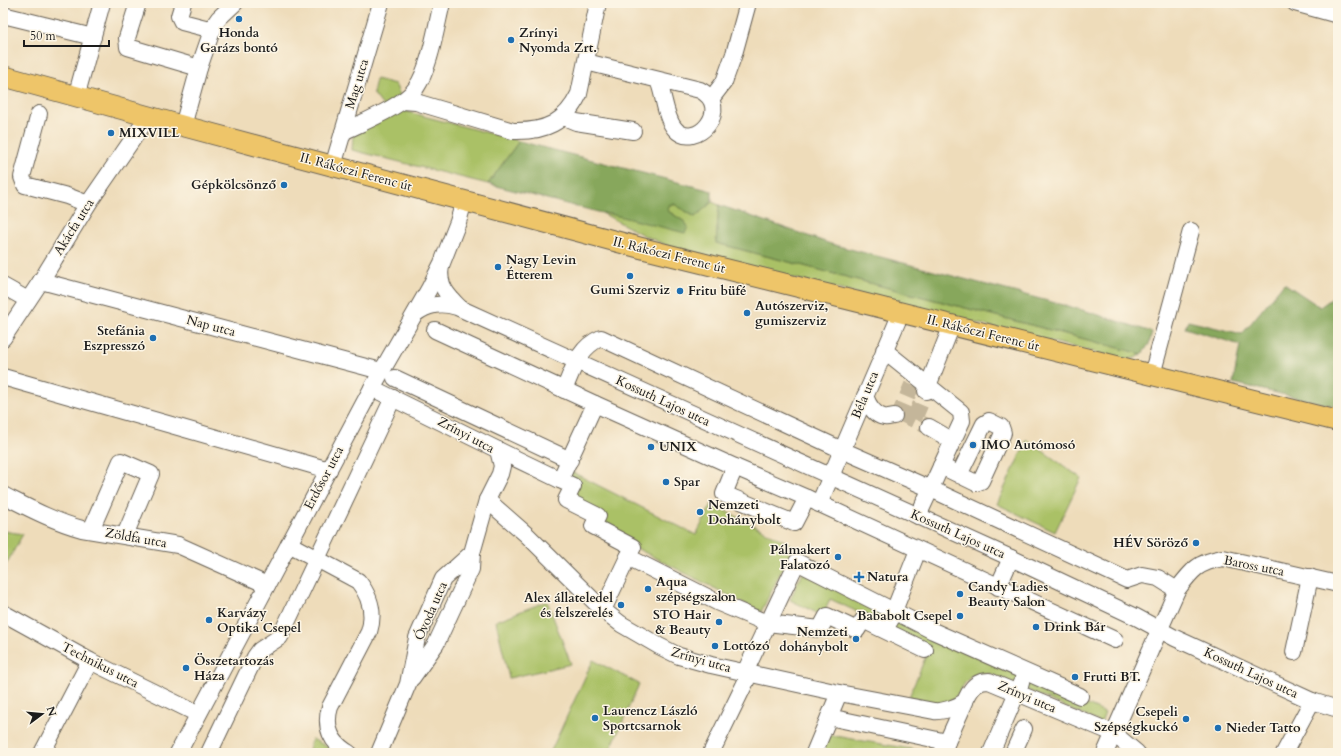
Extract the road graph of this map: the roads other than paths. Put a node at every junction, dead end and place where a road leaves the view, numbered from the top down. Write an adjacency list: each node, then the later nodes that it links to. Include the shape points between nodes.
1 (102, 3): 13 (street)
2 (138, 3): 15 (street, via 127,38 128,47)
3 (183, 3): 12 (street, via 179,16 182,22)
4 (235, 3): 12 (street, via 219,18)
5 (381, 3): 25 (street, Mag utca)
6 (442, 3): 20 (street, via 425,72 416,89)
7 (598, 3): 14 (street)
8 (748, 3): 19 (street, via 724,82)
9 (1295, 3): 11 (street)
10 (3, 15): 13 (street)
11 (1338, 15)
12 (213, 30): 15 (street)
13 (93, 37): 18 (street)
14 (586, 62): 17 (street); 23 (street, via 573,107)
15 (199, 68): 24 (street)
16 (3, 76): 18 (main road, II. Rákóczi Ferenc út)
17 (658, 80): 19 (street, via 700,90); 19 (street, via 671,123 675,130 684,135 702,132 709,125 713,115)
18 (76, 97): 22 (main road, II. Rákóczi Ferenc út)
19 (711, 99)
20 (403, 101): 23 (street, via 416,102 513,131 538,129); 25 (street)
21 (39, 114): 29 (street, via 22,177 25,185)
22 (148, 117): 24 (main road, II. Rákóczi Ferenc út); 29 (street, Akácfa utca)
23 (564, 117): 26 (street, via 576,122)
24 (183, 126): 27 (main road, II. Rákóczi Ferenc út)
25 (342, 132): 27 (street, Mag utca)
26 (634, 132)
27 (333, 166): 28 (main road, II. Rákóczi Ferenc út)
28 (464, 201): 31 (street, Erdősor utca); 36 (main road, II. Rákóczi Ferenc út)
29 (88, 204): 32 (street, Akácfa utca)
30 (1191, 231): 44 (street)
31 (442, 263): 35 (street, via 442,285 448,296); 37 (street, Erdősor utca)
32 (41, 281): 34 (street, Akácfa utca); 43 (street, Nap utca)
33 (3, 286): 34 (street)
34 (28, 300): 40 (street, Akácfa utca)
35 (463, 310): 37 (street, Kossuth Lajos utca, via 450,305 436,304); 42 (street, Kossuth Lajos utca)
36 (901, 313): 38 (main road, II. Rákóczi Ferenc út); 41 (street, Béla utca)
37 (415, 314): 43 (street, Erdősor utca)
38 (952, 325): 44 (main road, II. Rákóczi Ferenc út); 46 (street)
39 (435, 330): 48 (street)
40 (3, 338)
41 (884, 350): 46 (street); 49 (street, Béla utca)
42 (577, 361): 48 (street); 57 (street, via 586,347 601,338); 63 (street, Kossuth Lajos utca)
43 (388, 374): 47 (street, Erdősor utca); 58 (street, Nap utca)
44 (1152, 375): 53 (main road, II. Rákóczi Ferenc út)
45 (3, 377): 61 (street)
46 (921, 384): 55 (street, via 961,412 962,421)
47 (372, 388): 50 (street, Zrínyi utca); 61 (street, Erdősor utca)
48 (564, 390): 51 (street)
49 (865, 396): 52 (street, via 868,405 875,412 884,417); 57 (street, Béla utca)
50 (393, 398): 56 (street, Zrínyi utca); 76 (street)
51 (595, 404): 58 (street); 60 (street)
52 (894, 416)
53 (1338, 421)
54 (929, 427): 55 (street)
55 (953, 441): 59 (street)
56 (498, 450): 64 (street); 67 (street, Zrínyi utca, via 502,466)
57 (842, 450): 63 (street, Béla utca); 65 (street)
58 (570, 460): 64 (street)
59 (941, 466): 62 (street); 65 (street)
60 (735, 468): 68 (street); 68 (street, Béla utca, via 724,494 794,523)
61 (329, 470): 72 (street, Erdősor utca)
62 (959, 475): 62 (street, via 976,483 981,481 1003,433 1001,427 989,421 984,424)
63 (830, 477): 68 (street, Béla utca); 69 (street, Kossuth Lajos utca)
64 (560, 480): 74 (street, via 573,486 566,500 598,516 593,526 633,547)
65 (931, 489): 69 (street); 81 (street, via 1127,580 1142,575 1158,578)
66 (3, 495): 70 (street, Zöldfa utca, via 48,518)
67 (487, 500): 82 (street, Zrínyi utca, via 527,535); 109 (street, Óvoda utca, via 472,553 443,579 417,638 408,684)
68 (813, 501): 73 (street)
69 (918, 516): 75 (street, Kossuth Lajos utca)
70 (92, 530): 71 (street, Zöldfa utca); 71 (street, via 121,461 151,474)
71 (125, 536): 79 (street, Zöldfa utca, via 178,545)
72 (289, 544): 76 (street); 79 (street, Erdősor utca)
73 (918, 550): 80 (street); 83 (street)
74 (628, 557): 82 (street); 85 (street, via 719,603)
75 (1011, 558): 80 (street); 86 (street, Kossuth Lajos utca)
76 (318, 559): 107 (street, via 280,637 260,650 250,665); 108 (street, via 358,581 364,589 372,611 369,632 327,717 328,728 334,740 341,749)
77 (1310, 577): 78 (street, Baross utca); 81 (street, Baross utca, via 1237,565 1223,558 1201,564 1189,573); 90 (street)
78 (1338, 584)
79 (267, 585): 100 (street, Erdősor utca)
80 (998, 587): 88 (street)
81 (1177, 590): 86 (street, Baross utca)
82 (603, 610): 92 (street, Zrínyi utca, via 636,634 679,656)
83 (894, 612): 85 (street, via 797,562); 87 (street); 93 (street)
84 (3, 613): 91 (street, Technikus utca)
85 (767, 623): 87 (street, via 820,629 827,616 857,630 863,620); 92 (street)
86 (1160, 630): 97 (street, Kossuth Lajos utca); 103 (street, Baross utca)
87 (886, 631): 89 (street)
88 (1115, 640)
89 (925, 650)
90 (1294, 652)
91 (90, 661): 100 (street, Technikus utca); 105 (street)
92 (748, 673): 94 (street, Zrínyi utca); 110 (street)
93 (1026, 673): 95 (street); 96 (street)
94 (839, 693): 98 (street, Zrínyi utca, via 934,711 945,711); 101 (street)
95 (1017, 693): 98 (street, Zrínyi utca, via 984,681 972,687); 103 (street, Zrínyi utca); 112 (street)
96 (1080, 696)
97 (1312, 701): 99 (street, Kossuth Lajos utca); 116 (street)
98 (965, 702): 104 (street)
99 (1338, 709)
100 (198, 714): 106 (street, Erdősor utca)
101 (829, 717): 104 (street); 111 (street)
102 (1024, 729): 113 (street)
103 (1113, 733): 114 (street, Baross utca); 115 (street, Zrínyi utca)
104 (944, 748)
105 (42, 753)
106 (178, 753)
107 (209, 753)
108 (349, 753)
109 (379, 753)
110 (712, 753)
111 (814, 753)
112 (991, 753)
113 (1013, 753)
114 (1106, 753)
115 (1137, 753)
116 (1284, 753)

